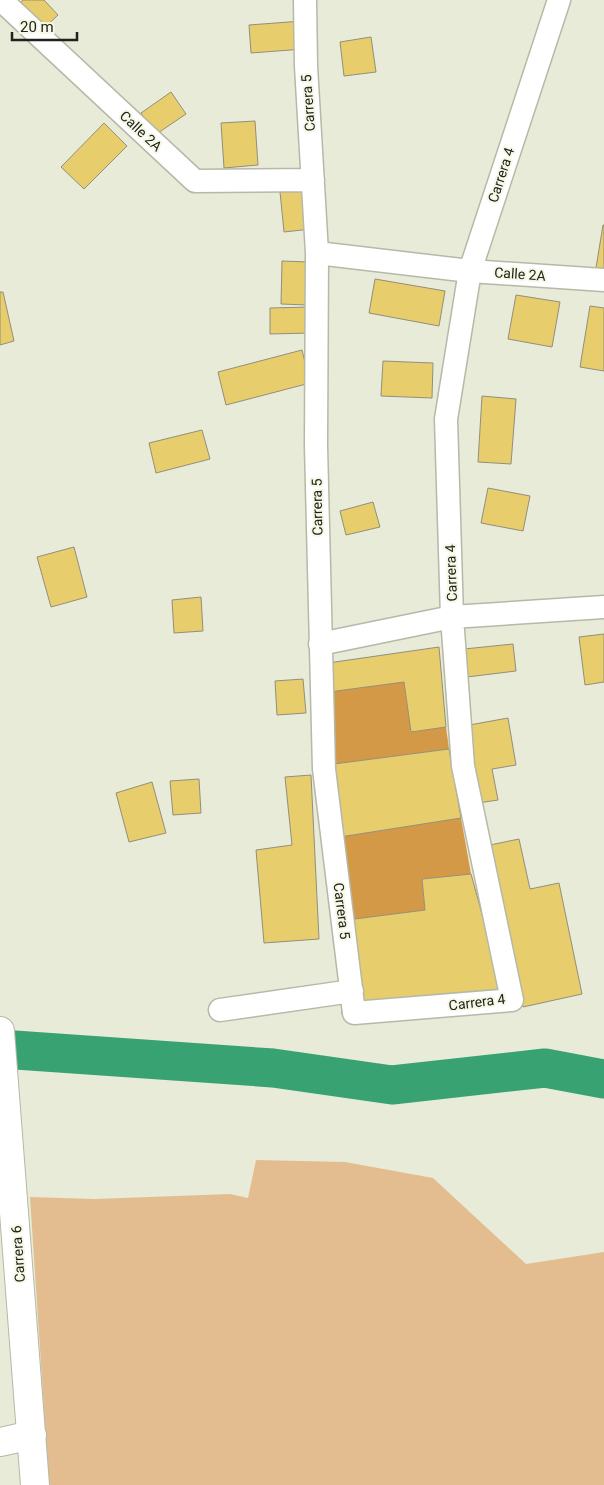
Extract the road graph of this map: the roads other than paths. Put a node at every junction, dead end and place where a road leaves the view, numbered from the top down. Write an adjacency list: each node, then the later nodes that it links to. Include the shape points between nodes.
1 (1, 0): 4 (street, Calle 2A, via 195,181)
2 (305, 0): 4 (street, Carrera 5)
3 (559, 0): 6 (street, Carrera 4)
4 (313, 180): 5 (street, Carrera 5)
5 (317, 253): 6 (street, Calle 2A); 10 (street, Carrera 5)
6 (470, 271): 7 (street, Calle 2A); 9 (street, Carrera 4, via 446,419)
7 (604, 280)
8 (604, 606): 9 (street)
9 (452, 617): 10 (street); 13 (street, Carrera 4, via 463,766 512,1000)
10 (320, 644): 11 (street, Carrera 5, via 324,769)
11 (352, 991): 12 (street); 13 (street, Carrera 5)
12 (220, 1010)
13 (354, 1013)
14 (0, 1031): 15 (main road, Carrera 6)
15 (32, 1436): 16 (main road); 17 (main road, Carrera 6)
16 (0, 1442)
17 (35, 1481)

